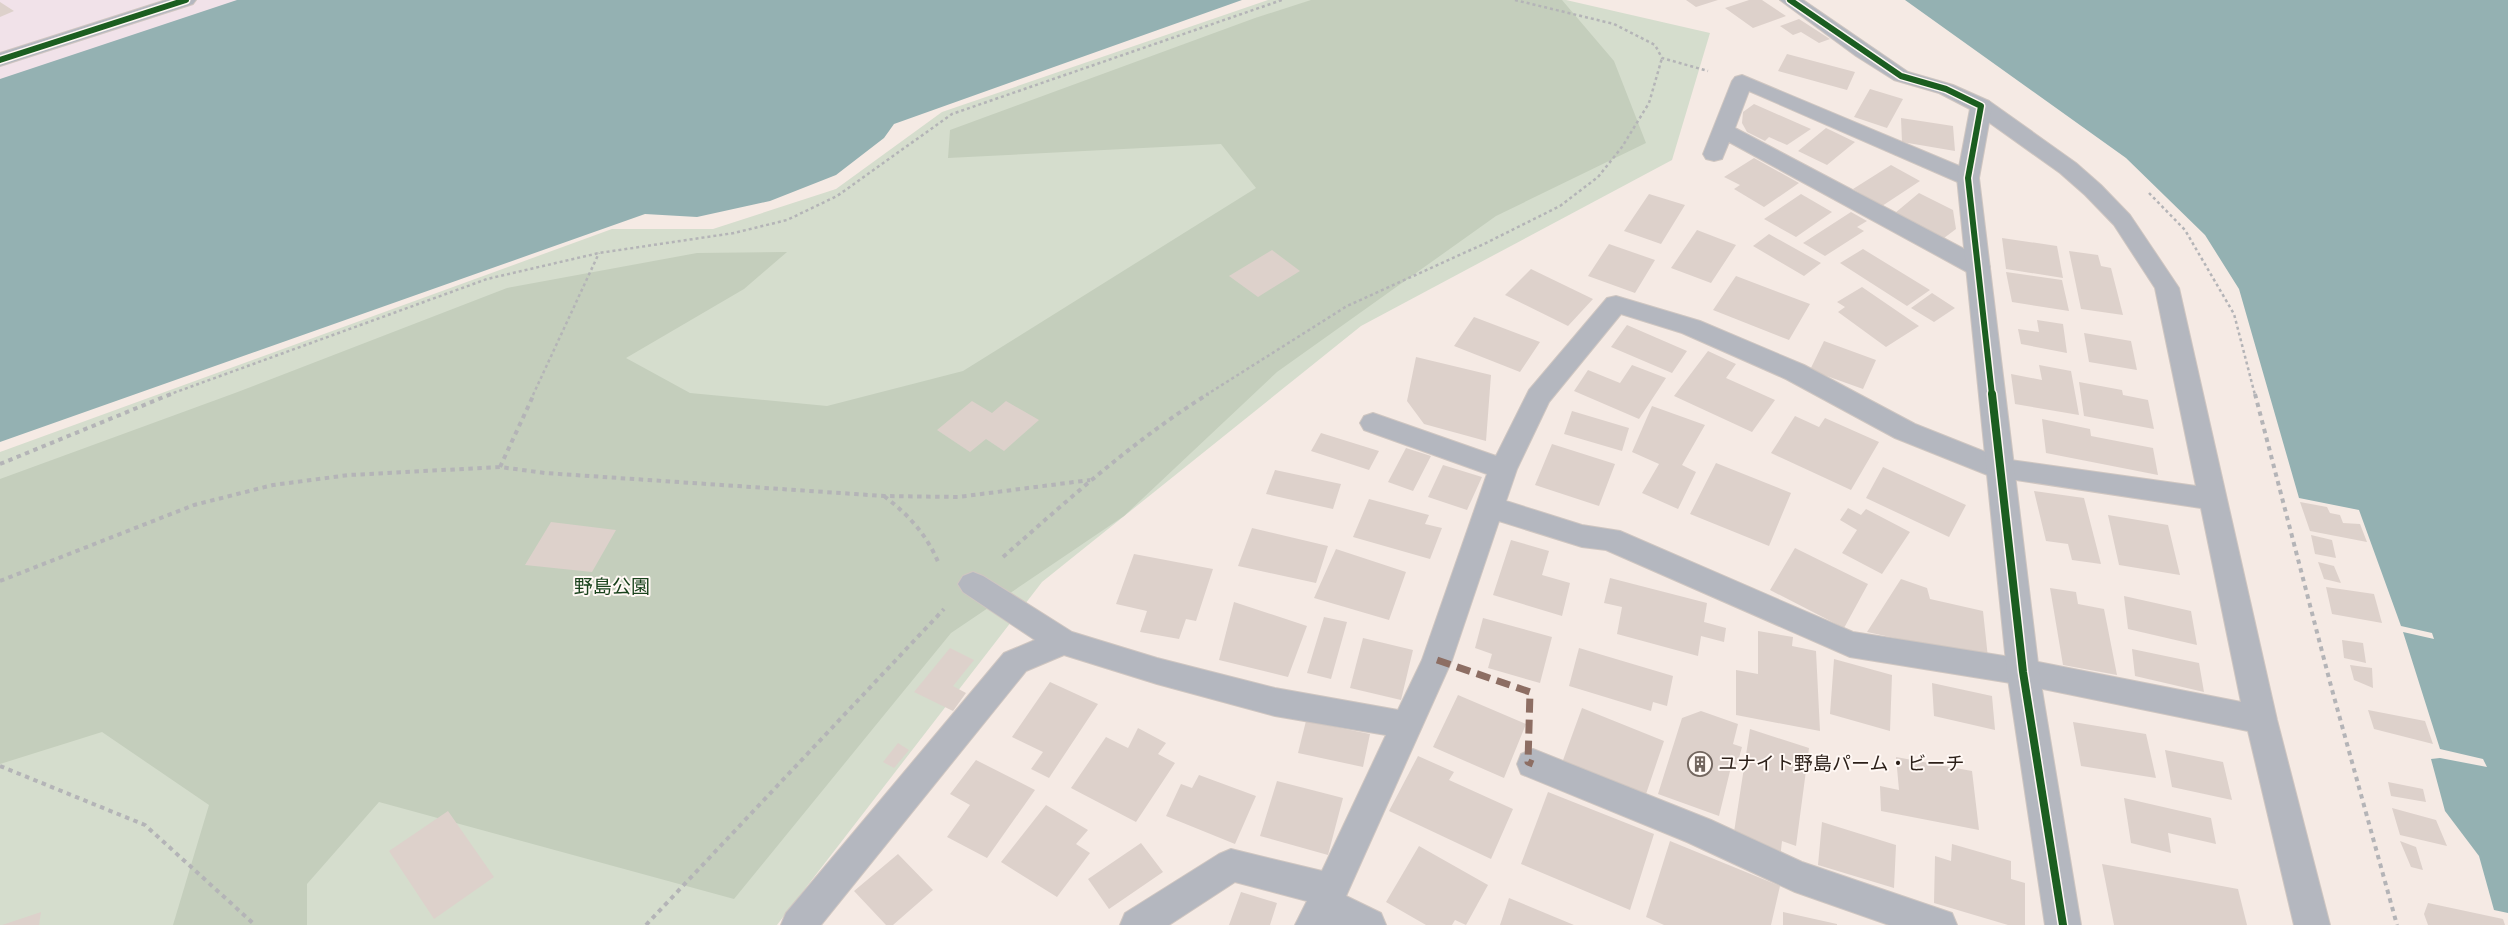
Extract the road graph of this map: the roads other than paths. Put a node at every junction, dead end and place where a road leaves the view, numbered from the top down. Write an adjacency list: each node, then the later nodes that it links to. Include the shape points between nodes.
1 (186, 0): 3 (street)
2 (1790, 0): 4 (street, via 1901,76 1946,88)
3 (0, 60)
4 (1981, 106): 7 (street); 12 (street, via 2060,162 2093,190 2122,220 2166,288)
5 (1723, 130): 6 (street); 7 (street, via 1742,81); 8 (street)
6 (1714, 154)
7 (1968, 178): 8 (street)
8 (1978, 267): 11 (street)
9 (1372, 423): 10 (street)
10 (1503, 469): 11 (street, via 1538,397 1616,304 1700,331 1795,372 1905,431); 13 (street)
11 (2000, 469): 12 (street); 16 (street)
12 (2214, 499): 17 (street)
13 (1490, 507): 16 (street, via 1582,536 1610,539 1850,644); 18 (street, via 1437,660)
14 (973, 584): 15 (street)
15 (1063, 642): 18 (street, via 1275,702); 21 (street, via 1015,662)
16 (2023, 672): 17 (street); 25 (street)
17 (2261, 720): 26 (street)
18 (1406, 726): 20 (street)
19 (1533, 764): 24 (street, via 1699,831 1795,876)
20 (1323, 906): 22 (street, via 1231,866); 23 (street)
21 (799, 925)
22 (1138, 925)
23 (1368, 925)
24 (1939, 925)
25 (2063, 925)
26 (2312, 925)

